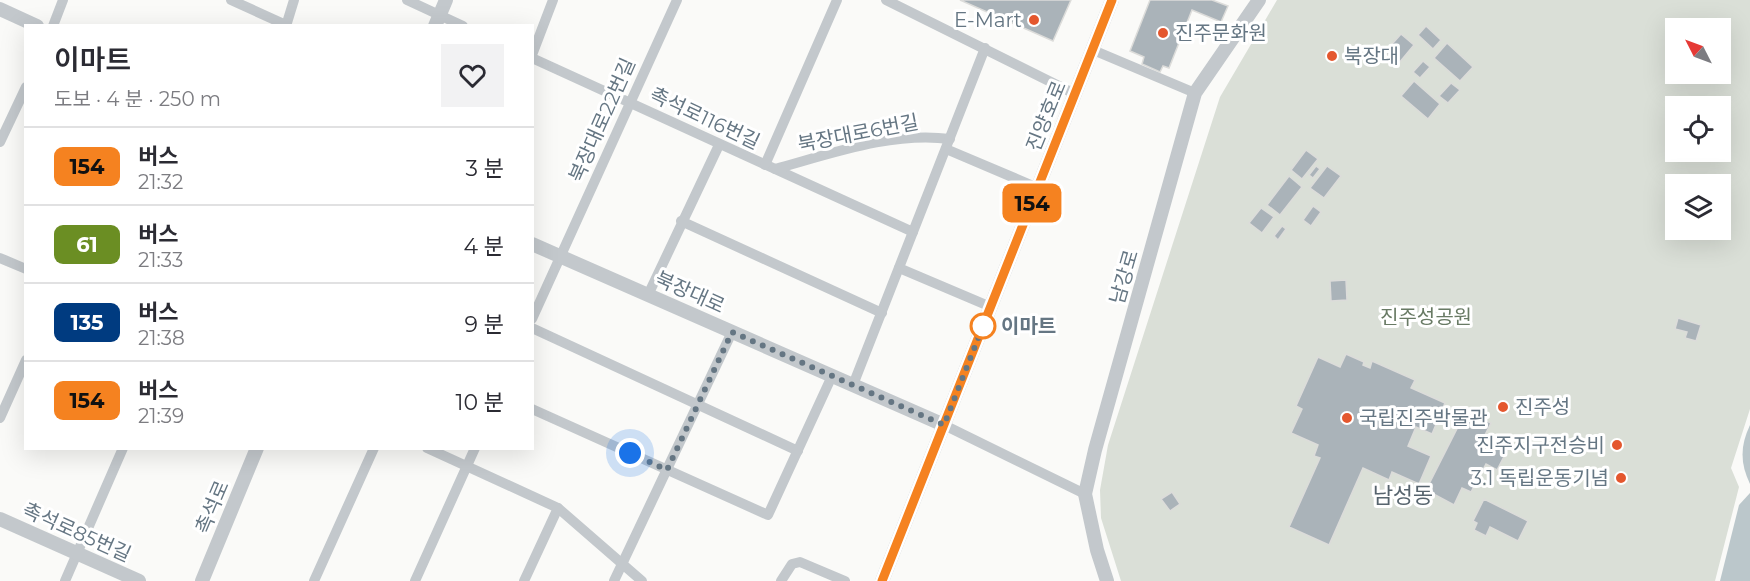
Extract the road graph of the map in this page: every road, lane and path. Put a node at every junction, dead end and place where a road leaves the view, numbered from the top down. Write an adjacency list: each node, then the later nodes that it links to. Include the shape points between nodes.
1 (63, 0): 15 (street)
2 (231, 0): 16 (street)
3 (408, 0): 13 (street)
4 (446, 0): 13 (street)
5 (553, 0): 21 (street)
6 (677, 0): 26 (street, 북장대로22번길)
7 (837, 0): 30 (street)
8 (886, 0): 19 (street)
9 (1112, 0): 20 (street, 진양호로)
10 (1259, 0): 24 (street, 남강로)
11 (293, 5): 17 (street)
12 (0, 9): 14 (street)
13 (437, 20): 18 (street)
14 (33, 24)
15 (54, 24)
16 (284, 24)
17 (286, 24)
18 (454, 24)
19 (985, 48): 25 (street); 28 (street)
20 (1093, 50): 24 (street); 25 (street, 진양호로)
21 (534, 51)
22 (534, 57): 26 (street, 촉석로116번길)
23 (24, 91): 27 (street)
24 (1195, 93): 60 (street, 남강로)
25 (1076, 94): 31 (street, 진양호로)
26 (629, 103): 29 (street, 촉석로116번길); 35 (street, 북장대로22번길)
27 (0, 142)
28 (948, 144): 30 (street, 북장대로6번길, via 927,136); 31 (street, 북장대로6번길); 33 (street)
29 (719, 145): 30 (street, 촉석로116번길); 32 (street)
30 (770, 167): 33 (street, 촉석로116번길)
31 (1038, 188): 40 (street, 진양호로)
32 (681, 221): 39 (street); 41 (street)
33 (913, 232): 38 (street)
34 (534, 245): 35 (street, 북장대로)
35 (561, 256): 39 (street, 북장대로); 42 (street, 북장대로22번길)
36 (0, 258): 37 (street)
37 (24, 268)
38 (899, 268): 40 (street); 41 (street)
39 (648, 295): 44 (street, 북장대로)
40 (991, 307): 51 (street, 진양호로)
41 (882, 313): 47 (street)
42 (534, 315)
43 (534, 329): 48 (street)
44 (732, 332): 46 (street, 북장대로); 48 (street)
45 (24, 364): 50 (street)
46 (832, 376): 47 (street, 북장대로); 57 (street)
47 (854, 385): 51 (street, 북장대로)
48 (698, 404): 57 (street); 59 (street)
49 (534, 410): 59 (street)
50 (0, 418)
51 (944, 425): 60 (street); 75 (street, 진양호로)
52 (122, 450): 63 (street)
53 (256, 450): 67 (street, 촉석로)
54 (373, 450): 68 (street)
55 (431, 450): 58 (street)
56 (474, 450): 58 (street)
57 (798, 451): 59 (street, via 768,515)
58 (466, 466): 61 (street); 69 (street)
59 (667, 470): 64 (street)
60 (1084, 494): 76 (street, 남강로)
61 (558, 508): 64 (street); 70 (street)
62 (0, 519): 63 (street, 촉석로85번길)
63 (77, 554): 65 (street); 66 (street, 촉석로85번길)
64 (623, 562): 71 (street); 72 (street)
65 (65, 581)
66 (139, 581)
67 (202, 581)
68 (314, 581)
69 (415, 581)
70 (524, 581)
71 (615, 581)
72 (642, 581)
73 (781, 581): 74 (street, via 792,564 800,562)
74 (845, 581)
75 (882, 581)
76 (1107, 581)

